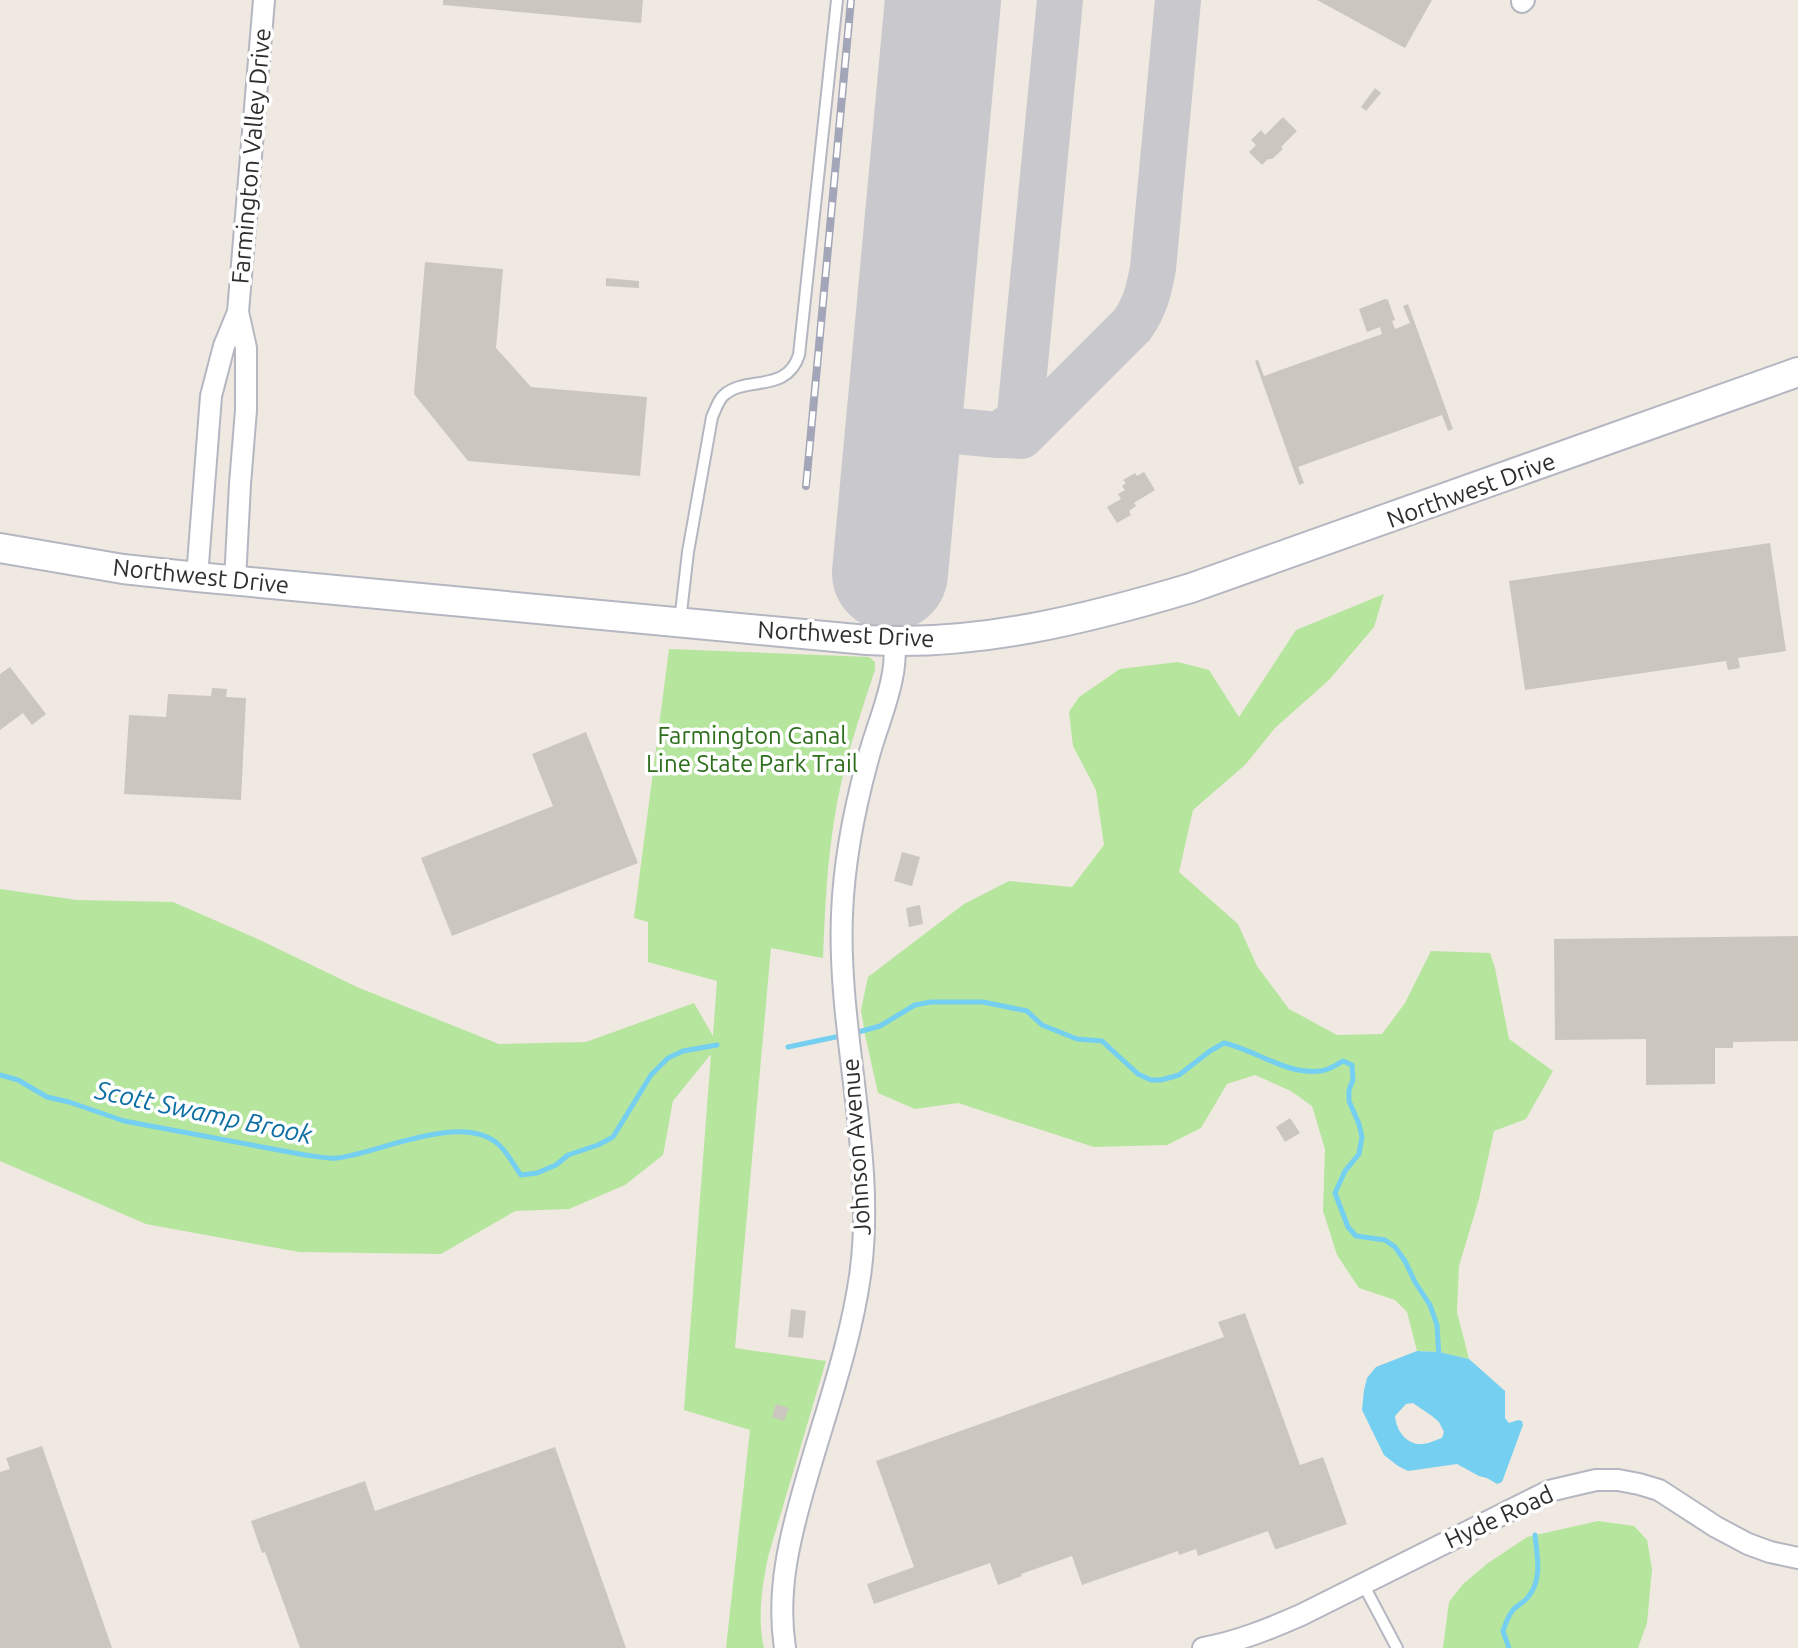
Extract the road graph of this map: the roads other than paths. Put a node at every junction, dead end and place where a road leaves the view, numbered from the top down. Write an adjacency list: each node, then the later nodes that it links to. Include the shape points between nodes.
1 (264, 0): 3 (street, Farmington Valley Drive)
2 (837, 0): 8 (lane, via 799,355 785,375 721,397 712,417)
3 (238, 312): 6 (street, Farmington Valley Drive, via 211,396); 7 (street, Farmington Valley Drive, via 246,348 246,410)
4 (1798, 372): 9 (main road, Northwest Drive, via 1191,588 1060,622)
5 (0, 548): 6 (main road, Northwest Drive)
6 (197, 577): 7 (main road, Northwest Drive)
7 (235, 581): 8 (main road, Northwest Drive)
8 (680, 623): 9 (main road, Northwest Drive)
9 (895, 642): 12 (street, Johnson Avenue, via 892,679 859,793 845,876 841,947 863,1199 860,1273 783,1577)
10 (1798, 1558): 11 (street, Hyde Road, via 1740,1540 1659,1490 1596,1480 1549,1491)
11 (1363, 1584): 13 (street, Hyde Road, via 1271,1628); 14 (lane)
12 (785, 1648)
13 (1203, 1648)
14 (1397, 1648)

